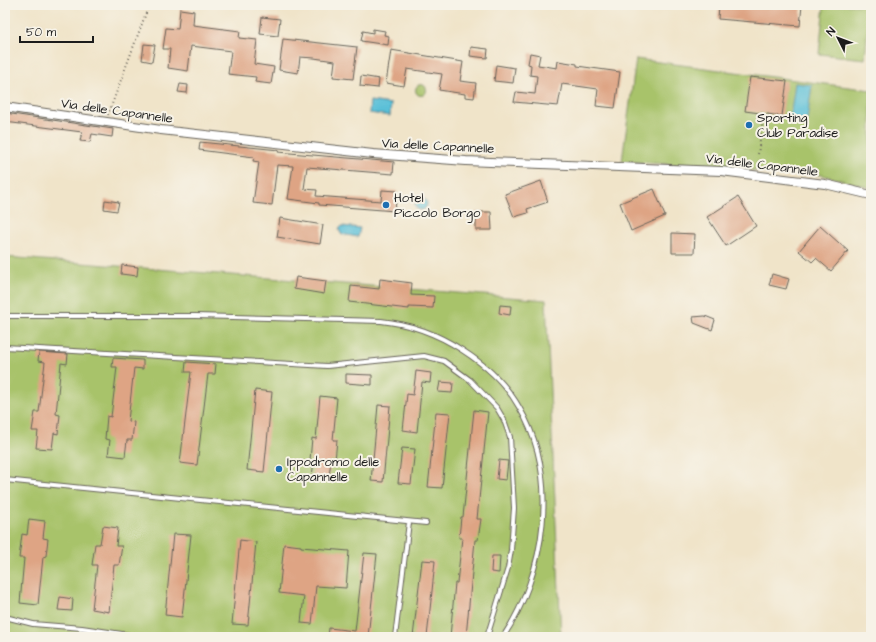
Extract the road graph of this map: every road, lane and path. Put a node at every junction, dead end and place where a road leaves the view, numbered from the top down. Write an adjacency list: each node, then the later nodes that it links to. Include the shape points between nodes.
1 (149, 5): 4 (path)
2 (5, 107): 4 (street, Via delle Capannelle)
3 (764, 114): 5 (path)
4 (105, 122): 6 (street, Via delle Capannelle, via 404,157 722,171 788,178)
5 (758, 154)
6 (871, 195)
7 (5, 316): 16 (lane, via 187,316 380,321 426,330 443,338 469,355 499,381 519,407 533,438 541,468 542,517 537,554 517,614)
8 (5, 347): 15 (lane, via 327,366 424,356 451,365 494,404 504,420 510,437 514,508 511,550)
9 (5, 480): 10 (lane)
10 (409, 522): 11 (lane); 14 (lane)
11 (426, 524)
12 (5, 617): 13 (lane, via 33,624)
13 (142, 637)
14 (395, 637)
15 (487, 637)
16 (503, 637)

